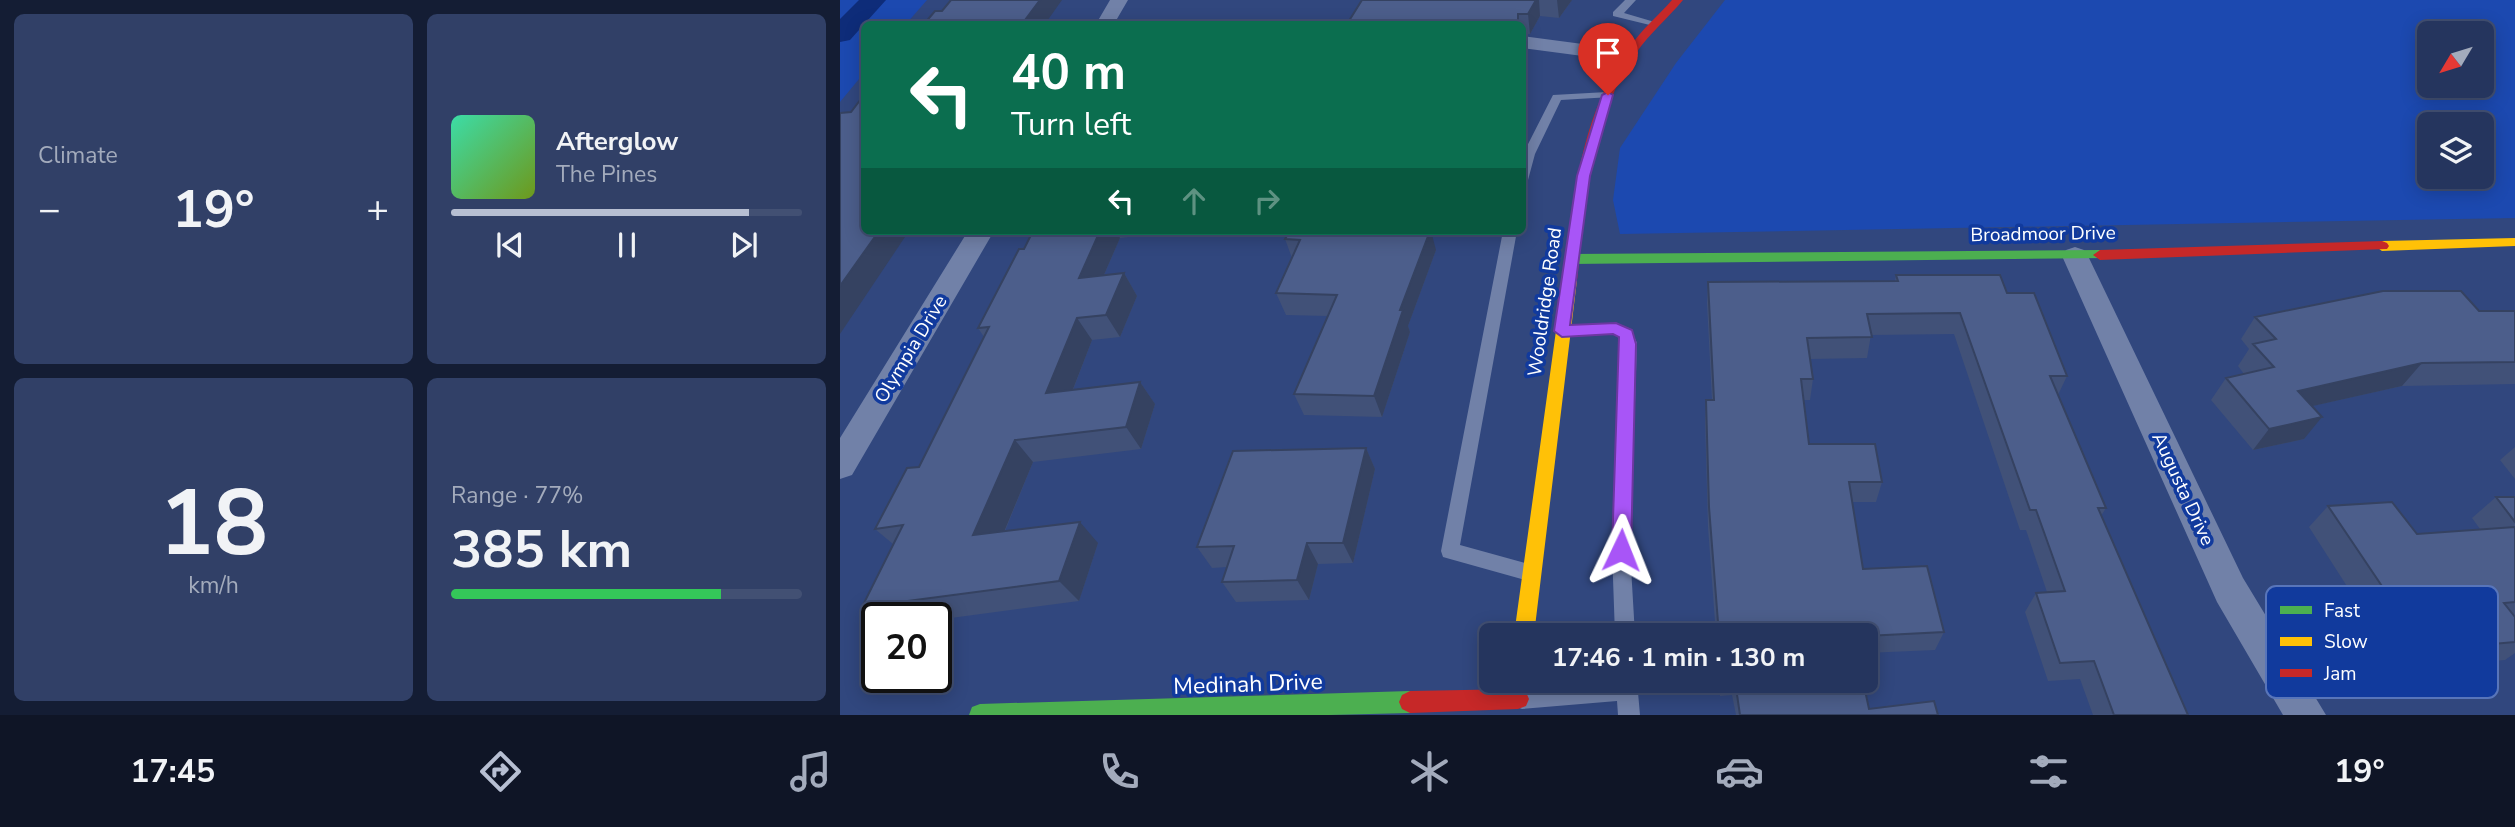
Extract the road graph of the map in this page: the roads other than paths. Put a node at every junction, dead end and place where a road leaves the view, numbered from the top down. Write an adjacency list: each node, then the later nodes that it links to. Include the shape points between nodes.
1 (1119, 0): 4 (street)
2 (1631, 0): 5 (lane, via 1617,14)
3 (1678, 0): 5 (street, Wooldridge Road)
4 (1107, 21)
5 (1654, 25): 7 (street, Wooldridge Road)
6 (1526, 43): 7 (street)
7 (1628, 56): 8 (street, Wooldridge Road)
8 (1608, 95): 9 (lane, via 1557,97); 14 (street, Wooldridge Road, via 1583,176)
9 (1526, 165)
10 (979, 235): 16 (street, Olympia Drive)
11 (1509, 235): 17 (lane, via 1450,551)
12 (2515, 242): 13 (street, Broadmoor Drive)
13 (2075, 256): 14 (street, Broadmoor Drive); 20 (street, Augusta Drive, via 2230,590)
14 (1571, 259): 15 (street, Wooldridge Road)
15 (1562, 331): 17 (street, Wooldridge Road); 19 (lane, via 1616,328 1626,334 1629,344 1621,550)
16 (840, 466)
17 (1530, 573): 18 (street, Wooldridge Road)
18 (1525, 623)
19 (1624, 623)
20 (2266, 649)
21 (1560, 693): 23 (lane)
22 (1628, 693): 26 (lane)
23 (1518, 698): 25 (street, Medinah Drive)
24 (2296, 698): 27 (street, Augusta Drive)
25 (980, 715)
26 (1629, 715)
27 (2306, 715)

